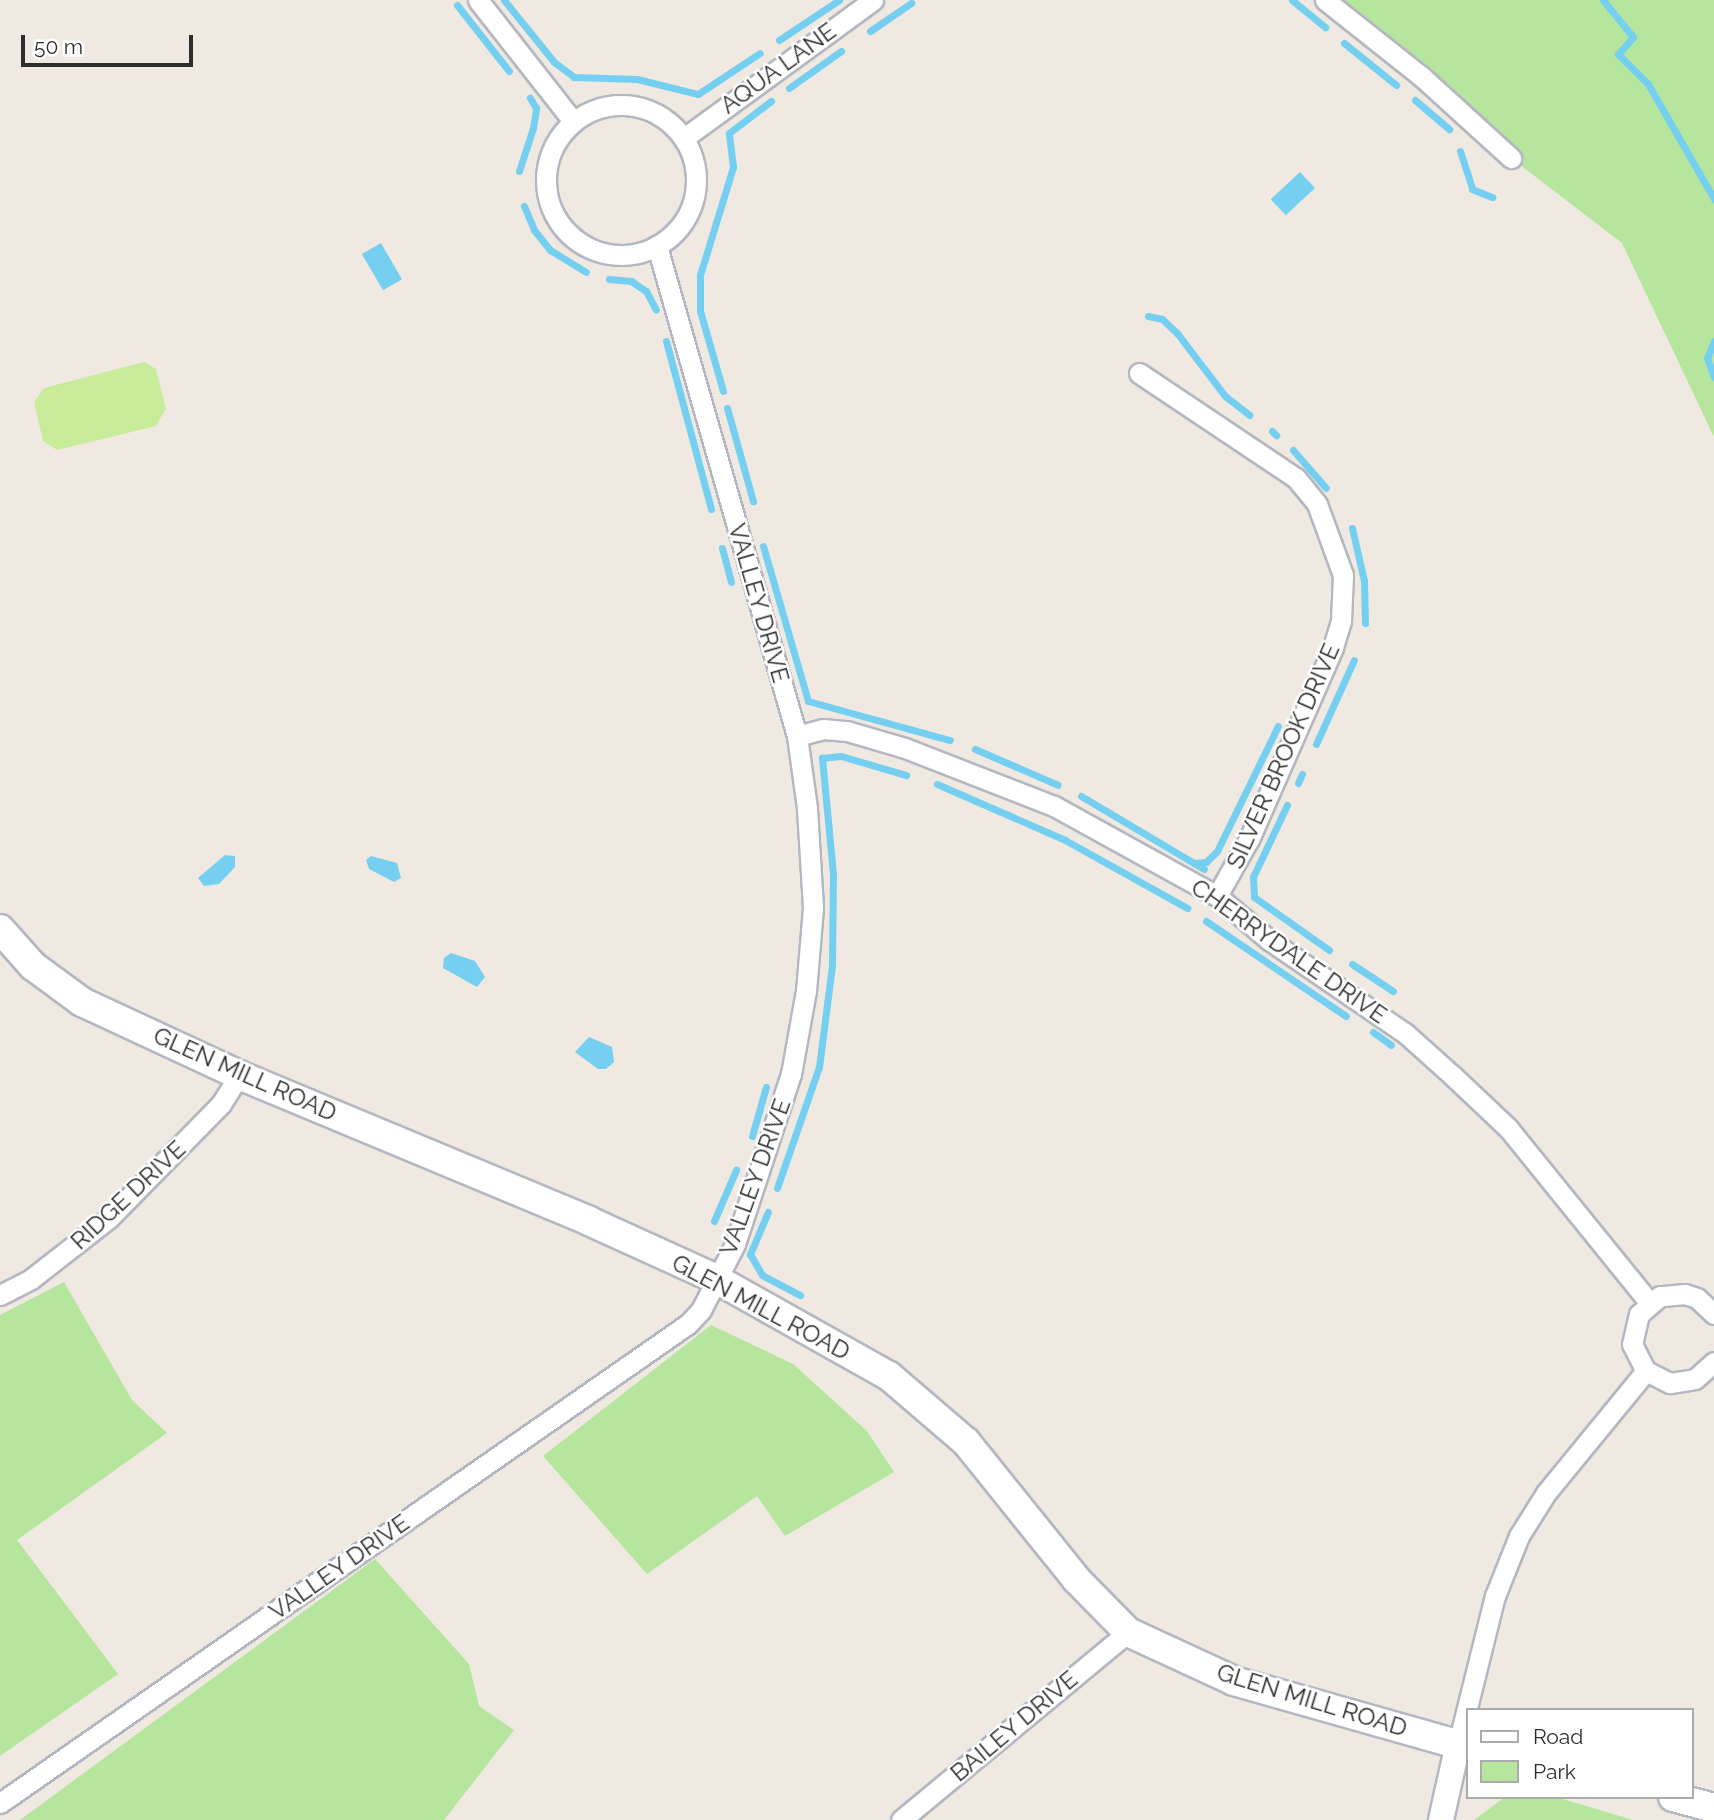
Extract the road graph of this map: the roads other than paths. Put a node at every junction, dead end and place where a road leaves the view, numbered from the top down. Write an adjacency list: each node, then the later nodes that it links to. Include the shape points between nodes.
1 (478, 0): 4 (street)
2 (873, 0): 5 (street, AQUA LANE)
3 (1325, 0): 6 (street, via 1430,84)
4 (573, 121): 5 (street, via 594,109 620,104 644,108 667,120); 7 (street, via 556,140 547,162 545,187 552,211 566,232 601,252 633,254)
5 (684, 138): 7 (street, via 694,161 696,186 690,210 676,231)
6 (1511, 158)
7 (657, 246): 9 (street, VALLEY DRIVE)
8 (1139, 373): 10 (street, SILVER BROOK DRIVE, via 1296,478 1317,504 1343,575 1341,621 1333,648 1249,839)
9 (797, 736): 10 (street, CHERRYDALE DRIVE, via 823,729 847,731 905,748 1054,806); 13 (street, VALLEY DRIVE, via 813,907 806,991 791,1074 765,1160 735,1244)
10 (1217, 896): 15 (street, CHERRYDALE DRIVE, via 1269,940 1405,1032 1453,1076 1508,1128)
11 (0, 929): 12 (main road, GLEN MILL ROAD, via 33,966 82,1002)
12 (239, 1075): 13 (main road, GLEN MILL ROAD); 14 (street, RIDGE DRIVE, via 221,1104 109,1218 31,1279)
13 (716, 1279): 19 (main road, GLEN MILL ROAD, via 889,1376 928,1407 966,1442 1076,1578); 24 (street, VALLEY DRIVE, via 701,1310 688,1324)
14 (0, 1295)
15 (1649, 1302): 16 (street, via 1685,1294); 18 (street, via 1633,1328 1632,1344)
16 (1712, 1305)
17 (1714, 1363): 18 (street, via 1695,1379 1683,1382 1670,1382)
18 (1646, 1371): 20 (street, via 1546,1493 1519,1536 1495,1596)
19 (1128, 1632): 22 (main road, GLEN MILL ROAD, via 1234,1681); 26 (street, BAILEY DRIVE)
20 (1470, 1708)
21 (1466, 1728): 22 (street)
22 (1462, 1746): 27 (street)
23 (1680, 1799): 25 (main road)
24 (0, 1803)
25 (1714, 1808)
26 (901, 1820)
27 (1441, 1820)

